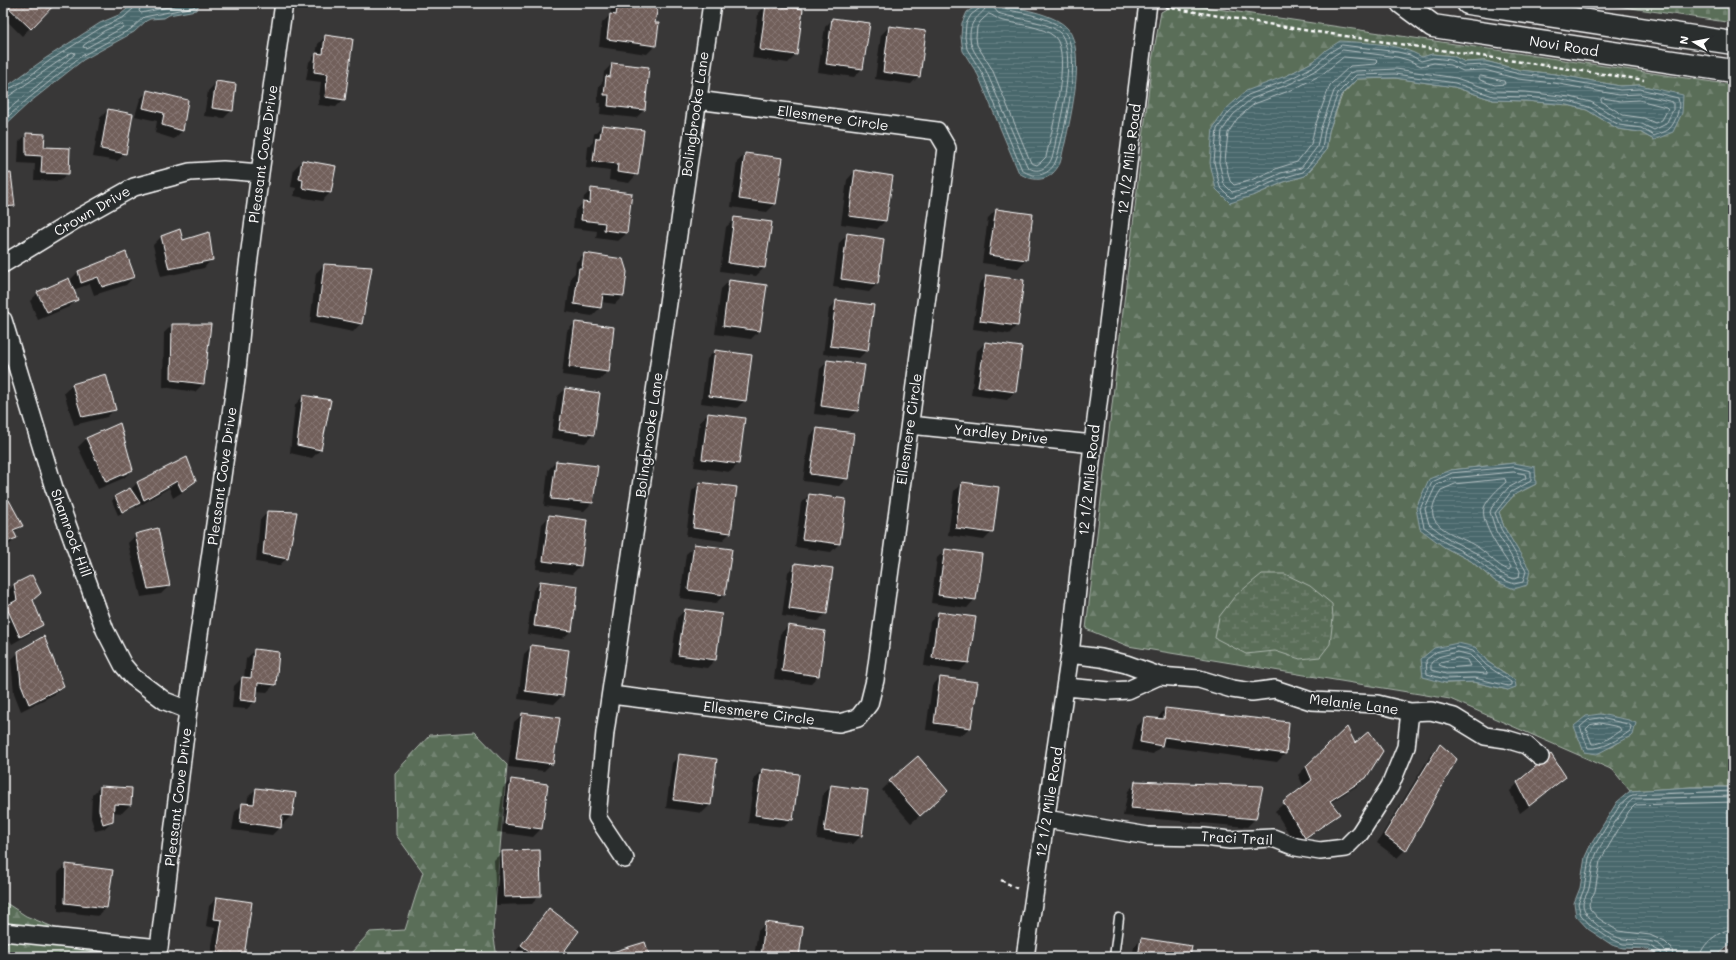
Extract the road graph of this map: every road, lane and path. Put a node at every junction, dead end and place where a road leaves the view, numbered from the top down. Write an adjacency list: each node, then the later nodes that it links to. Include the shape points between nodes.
1 (284, 3): 10 (street, Pleasant Cove Drive)
2 (712, 3): 9 (street, Bolingbrooke Lane)
3 (1148, 3): 8 (path, via 1304,30); 14 (street, 12 1/2 Mile Road)
4 (1402, 3): 7 (main road, Novi Road, via 1433,26)
5 (1468, 3): 6 (main road, Novi Road)
6 (1733, 43)
7 (1733, 72)
8 (1651, 81)
9 (697, 100): 13 (street, Ellesmere Circle, via 937,131 947,148); 18 (street, Bolingbrooke Lane)
10 (260, 173): 11 (street, Crown Drive, via 223,170 190,172 134,187); 19 (street, Pleasant Cove Drive, via 236,380)
11 (3, 264)
12 (3, 320): 19 (street, Shamrock Hill, via 54,488 105,630 123,665 133,677 165,701)
13 (910, 425): 14 (street, Yardley Drive); 18 (street, Ellesmere Circle, via 875,680 869,704 858,718 839,723)
14 (1093, 444): 15 (street, 12 1/2 Mile Road)
15 (1070, 654): 16 (street, Melanie Lane, via 1126,664); 17 (street, 12 1/2 Mile Road)
16 (1159, 676): 17 (street, Melanie Lane, via 1128,690); 20 (street, Melanie Lane, via 1199,679 1252,692 1275,689 1311,701 1377,704)
17 (1066, 687): 22 (street, 12 1/2 Mile Road)
18 (611, 695): 23 (street, Bolingbrooke Lane, via 597,817)
19 (188, 710): 25 (street, Pleasant Cove Drive, via 159,948)
20 (1410, 712): 21 (street, Melanie Lane, via 1431,711 1454,717 1485,736 1526,744); 22 (street, Traci Trail, via 1406,747 1390,786 1360,833 1345,848 1320,851 1296,847 1273,838 1230,840 1148,836)
21 (1540, 757)
22 (1046, 819): 26 (street, 12 1/2 Mile Road)
23 (625, 859)
24 (1119, 918): 27 (lane)
25 (3, 932)
26 (1025, 957)
27 (1114, 957)

